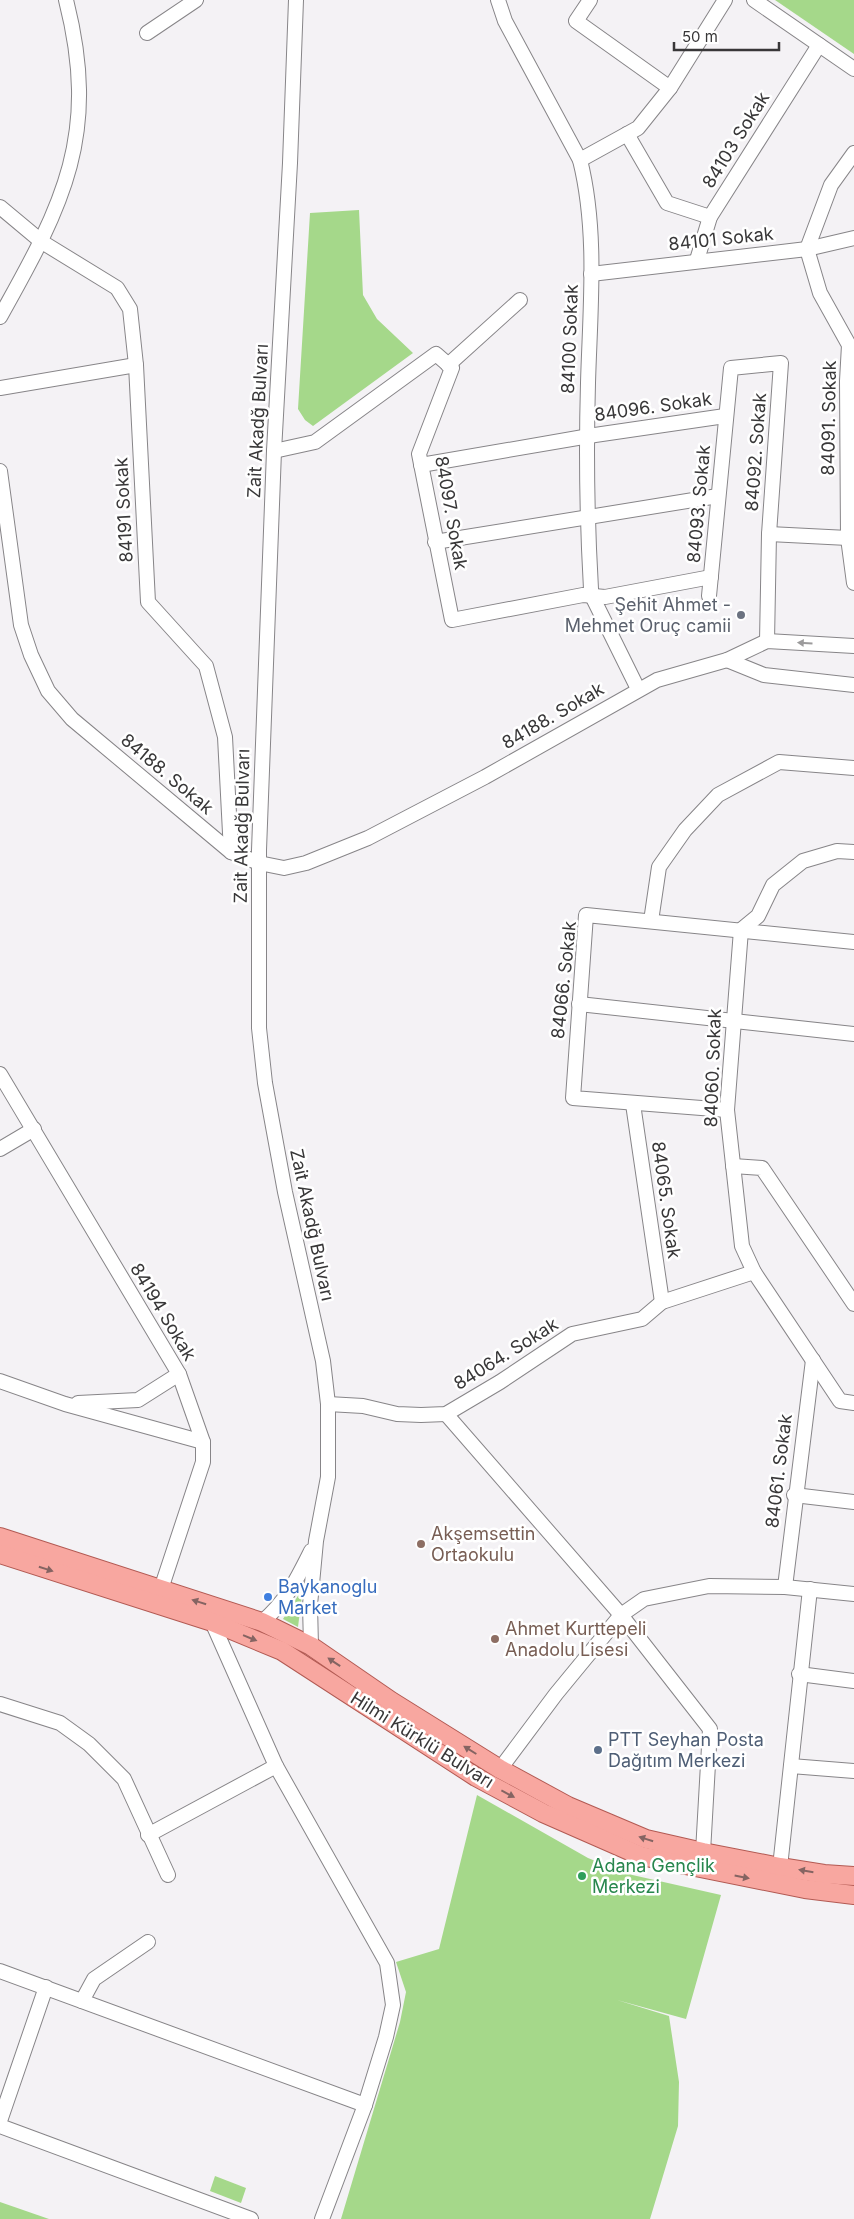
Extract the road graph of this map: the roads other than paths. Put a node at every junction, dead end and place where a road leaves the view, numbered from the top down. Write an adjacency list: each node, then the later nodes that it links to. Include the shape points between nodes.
1 (66, 0): 18 (street, via 74,30 79,72 79,120 73,157 60,200)
2 (196, 0): 8 (street)
3 (296, 0): 30 (street, Zait Akadğ Bulvarı)
4 (498, 0): 14 (street, 84100 Sokak, via 505,22)
5 (590, 0): 11 (street, via 576,20)
6 (725, 0): 11 (street)
7 (754, 0): 9 (street)
8 (147, 33)
9 (818, 45): 10 (street); 16 (street, 84103 Sokak)
10 (854, 69)
11 (670, 88): 12 (street, via 638,128)
12 (627, 134): 14 (street); 16 (street, via 667,203)
13 (854, 153): 19 (street, via 831,185)
14 (580, 160): 21 (street, 84100 Sokak, via 589,207)
15 (0, 207): 18 (street, 84191 Sokak)
16 (710, 217): 20 (street, 84103 Sokak)
17 (854, 238): 19 (street, 84101 Sokak)
18 (42, 242): 23 (street); 25 (street, 84191 Sokak, via 117,288 130,309)
19 (807, 249): 20 (street, 84101 Sokak); 26 (street, 84091. Sokak, via 820,293 849,345)
20 (697, 260): 21 (street, 84101 Sokak)
21 (591, 274): 29 (street, 84100 Sokak)
22 (520, 300): 24 (street)
23 (0, 316)
24 (448, 364): 30 (street, via 436,354 314,442); 31 (street, 84097. Sokak, via 452,368 419,454)
25 (136, 365): 27 (street); 50 (street, 84191 Sokak, via 148,602 206,666 225,737)
26 (850, 382): 32 (street, 84091. Sokak)
27 (0, 388)
28 (725, 416): 29 (street, 84096. Sokak); 34 (street, 84093. Sokak); 36 (street, 84092. Sokak, via 731,368 781,363)
29 (586, 436): 31 (street, 84096. Sokak); 35 (street, 84100 Sokak)
30 (274, 451): 52 (street, Zait Akadğ Bulvarı)
31 (421, 465): 38 (street, 84097. Sokak)
32 (851, 467): 37 (street, 84091. Sokak)
33 (0, 471): 50 (street, 84188. Sokak, via 21,625 30,655 48,691 72,720)
34 (718, 496): 35 (street); 40 (street, 84093. Sokak)
35 (587, 516): 38 (street); 42 (street, 84100 Sokak)
36 (769, 534): 37 (street); 44 (street, 84092. Sokak)
37 (848, 538): 39 (street, 84091. Sokak)
38 (435, 542): 42 (street, 84097. Sokak, via 452,620 582,595)
39 (852, 555): 41 (street, 84091. Sokak)
40 (711, 577): 42 (street, via 605,597); 43 (street, 84093. Sokak)
41 (854, 583)
42 (592, 596): 48 (street, 84100 Sokak)
43 (709, 596)
44 (766, 641): 45 (street, one-way to 44); 46 (street, 84188. Sokak)
45 (854, 646)
46 (727, 660): 47 (street, via 764,675); 48 (street, 84188. Sokak, via 698,666)
47 (854, 685)
48 (638, 689): 52 (street, 84188. Sokak, via 486,777 368,838 306,863 284,868)
49 (854, 768): 53 (street, via 779,762 718,795 685,830 658,867)
50 (231, 852): 52 (street, 84188. Sokak)
51 (854, 852): 54 (street, via 837,851 803,860 772,885 758,916)
52 (259, 863): 73 (street, Zait Akadğ Bulvarı, via 260,1028 265,1083 285,1192 323,1361)
53 (651, 921): 54 (street, 84066. Sokak); 56 (street, 84066. Sokak, via 586,915)
54 (742, 930): 55 (street, 84066. Sokak); 57 (street, 84060. Sokak)
55 (854, 942)
56 (579, 1004): 57 (street); 60 (street, 84066. Sokak, via 573,1098)
57 (733, 1022): 58 (street); 61 (street, 84060. Sokak)
58 (854, 1034)
59 (0, 1074): 62 (street, 84194 Sokak)
60 (634, 1104): 61 (street, 84066. Sokak); 66 (street, 84065. Sokak)
61 (727, 1110): 64 (street, 84060. Sokak)
62 (34, 1129): 63 (street); 69 (street, 84194 Sokak)
63 (0, 1149)
64 (733, 1166): 65 (street, 84060. Sokak, via 742,1246); 67 (street, via 762,1168)
65 (754, 1272): 66 (street, 84064. Sokak); 68 (street, 84060. Sokak)
66 (662, 1302): 74 (street, 84064. Sokak, via 642,1319 572,1334)
67 (854, 1304)
68 (812, 1360): 71 (street, 84060. Sokak, via 840,1401); 76 (street, 84061. Sokak)
69 (179, 1374): 72 (street, via 138,1400); 75 (street, 84194 Sokak)
70 (0, 1381): 72 (street)
71 (854, 1403)
72 (65, 1404): 75 (street)
73 (328, 1404): 74 (street, 84064. Sokak, via 363,1406 397,1414); 79 (street, Zait Akadğ Bulvarı, via 328,1477)
74 (446, 1414): 85 (street)
75 (203, 1442): 82 (street, 84194 Sokak, via 203,1462)
76 (794, 1495): 77 (street); 81 (street, 84061. Sokak)
77 (854, 1502)
78 (0, 1537): 82 (main road)
79 (316, 1541): 87 (street, via 296,1582 278,1609); 88 (street, Zait Akadğ Bulvarı)
80 (0, 1554): 86 (main road, Hilmi Kürklü Bulvarı, one-way to 86)
81 (785, 1587): 83 (street); 85 (street, via 709,1586 644,1599)
82 (160, 1589): 87 (main road, one-way to 82)
83 (810, 1589): 84 (street); 89 (street)
84 (854, 1594)
85 (621, 1616): 94 (street, via 556,1694); 97 (street, via 710,1729)
86 (212, 1622): 92 (street); 101 (main road, Hilmi Kürklü Bulvarı, one-way to 101, via 282,1651 476,1777 543,1813 642,1856 805,1889)
87 (262, 1622): 88 (main road)
88 (310, 1646): 94 (main road, one-way to 88)
89 (800, 1674): 90 (street); 93 (street)
90 (854, 1682)
91 (0, 1704): 96 (street, via 60,1723 89,1744 124,1779)
92 (276, 1766): 96 (street); 106 (street, via 388,1963 393,2005)
93 (791, 1766): 95 (street); 98 (street)
94 (500, 1769): 97 (main road, one-way to 94, via 646,1839 568,1806)
95 (854, 1771)
96 (148, 1835): 99 (street)
97 (703, 1852): 98 (main road)
98 (780, 1866): 100 (main road, one-way to 98)
99 (168, 1875)
100 (854, 1876)
101 (854, 1895)
102 (148, 1942): 105 (street, via 94,1979)
103 (0, 1971): 104 (street)
104 (46, 1987): 105 (street); 107 (street)
105 (82, 2001): 106 (street)
106 (365, 2105): 110 (street)
107 (0, 2121)
108 (0, 2126): 109 (street)
109 (251, 2219)
110 (322, 2219)

